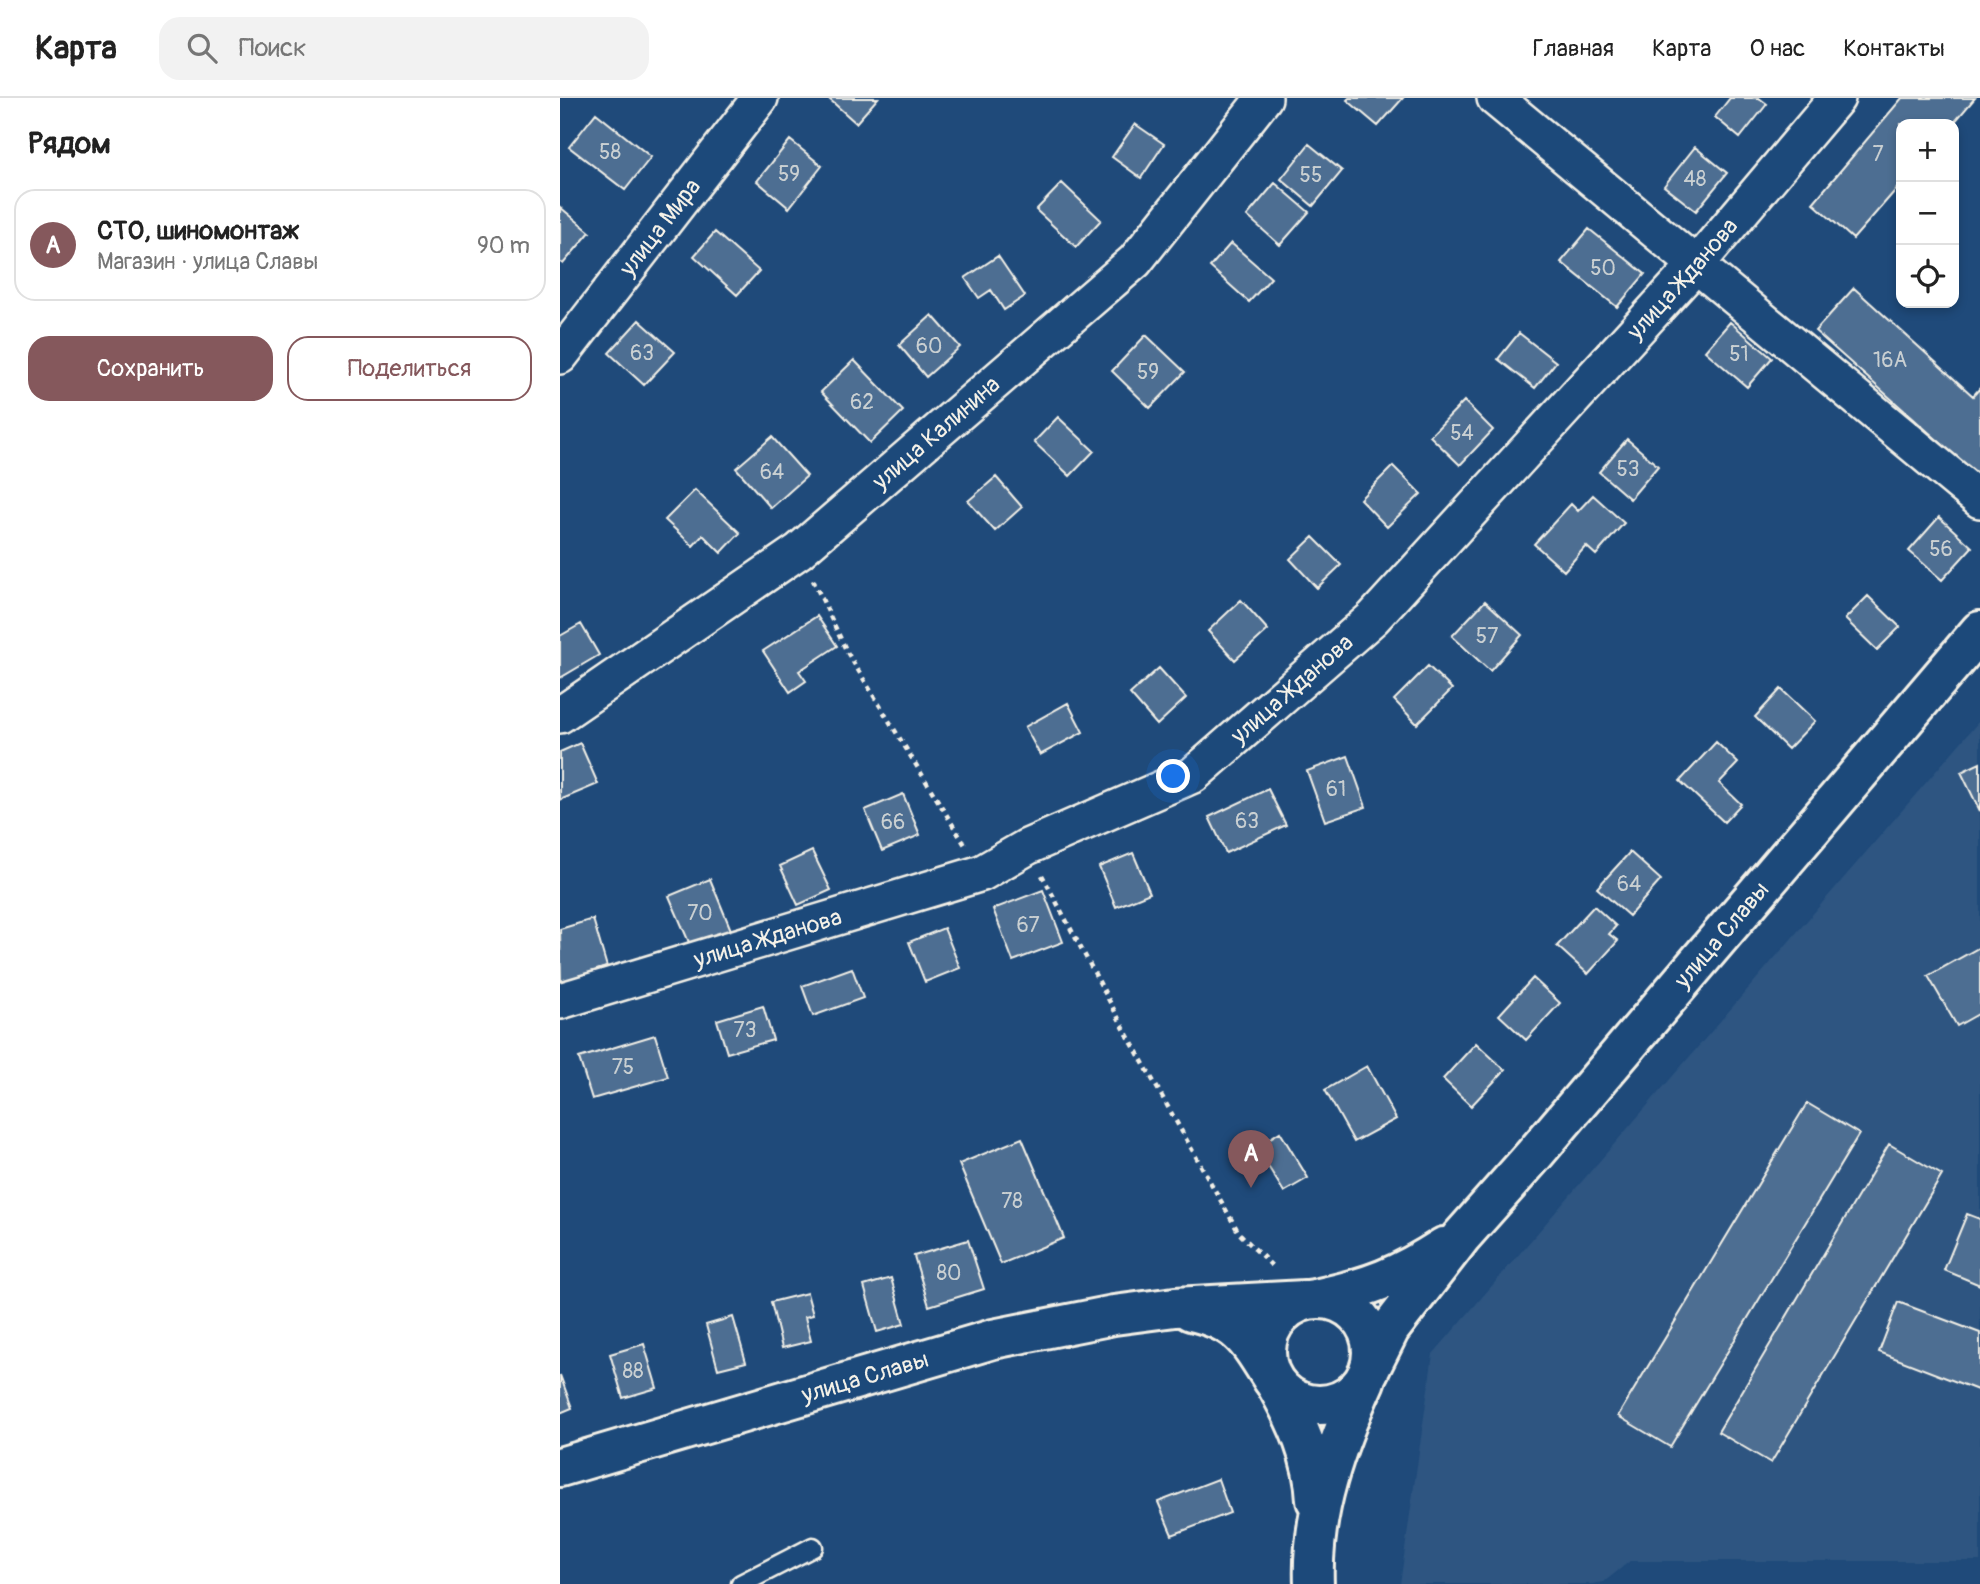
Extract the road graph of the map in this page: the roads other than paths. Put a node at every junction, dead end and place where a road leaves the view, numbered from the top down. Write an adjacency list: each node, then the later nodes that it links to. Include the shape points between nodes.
1 (760, 98): 6 (street, улица Мира)
2 (1264, 98): 9 (street, улица Калинина, via 1135,261 799,551)
3 (1495, 98): 5 (street)
4 (1837, 98): 5 (street, улица Жданова)
5 (1696, 265): 7 (street); 10 (street, улица Жданова, via 1373,618 1193,775 1027,847 982,873)
6 (560, 356)
7 (1980, 500)
8 (1980, 631): 11 (main road, улица Славы)
9 (560, 715)
10 (560, 1001)
11 (1461, 1237): 12 (main road, via 1404,1272 1363,1289); 14 (main road, via 1390,1329)
12 (1312, 1299): 13 (main road, улица Славы); 14 (main road, via 1336,1301 1363,1321 1373,1352); 15 (main road, via 1290,1306 1269,1332 1265,1348)
13 (1175, 1307): 15 (main road, via 1233,1326 1248,1340); 16 (main road, улица Славы, via 993,1339)
14 (1368, 1374): 15 (main road, via 1351,1395 1332,1404 1301,1402); 17 (main road, via 1343,1429)
15 (1275, 1382): 17 (main road, via 1309,1454)
16 (560, 1467)
17 (1317, 1527): 20 (main road)
18 (813, 1547): 19 (lane)
19 (741, 1584)
20 (1314, 1584)

